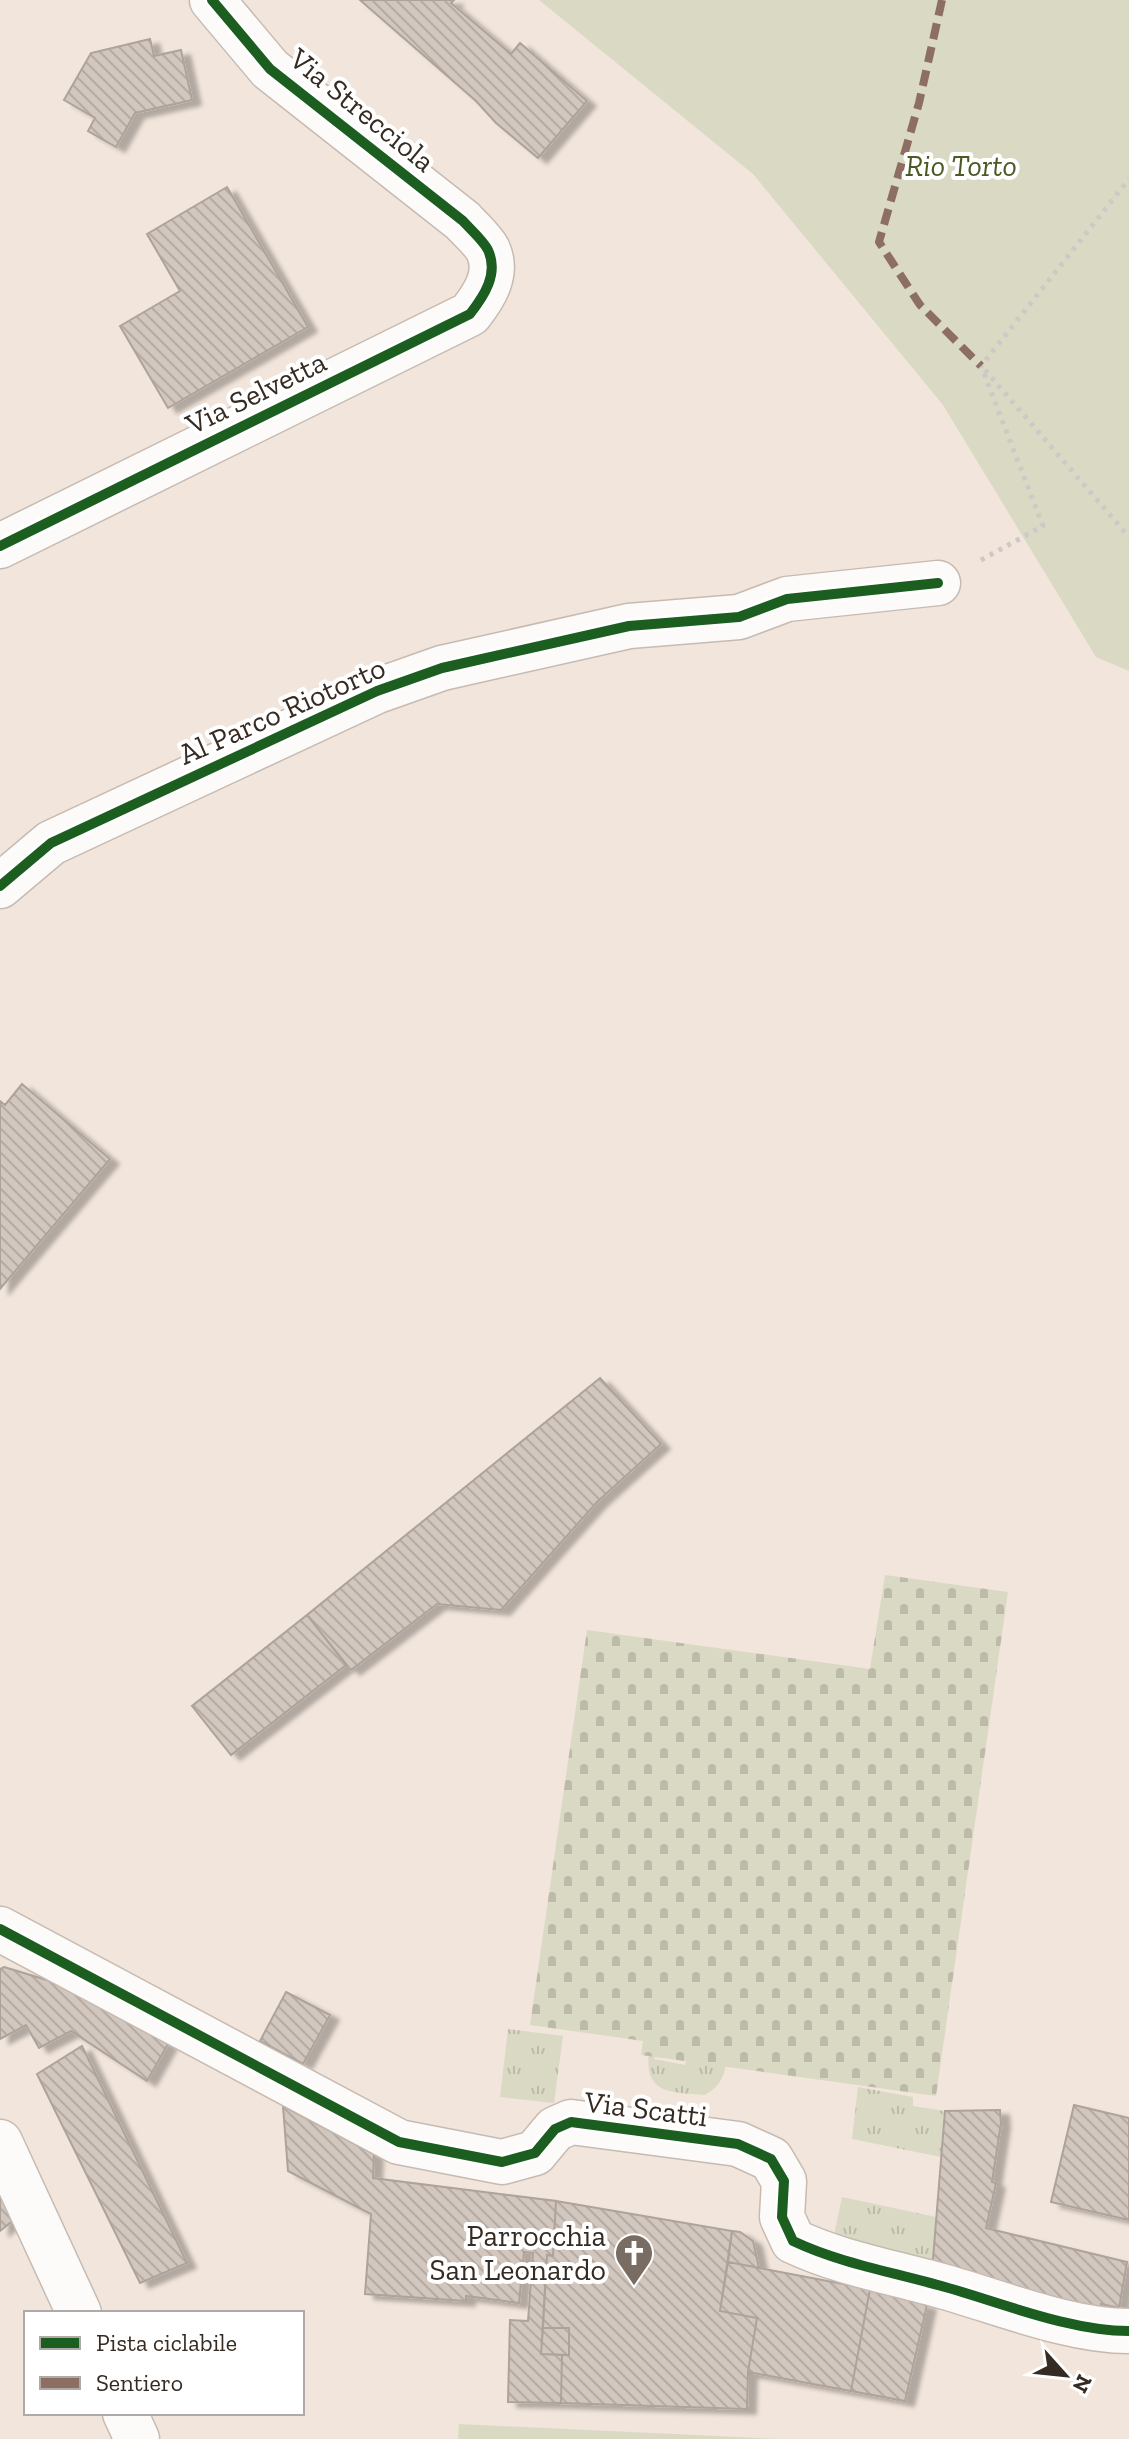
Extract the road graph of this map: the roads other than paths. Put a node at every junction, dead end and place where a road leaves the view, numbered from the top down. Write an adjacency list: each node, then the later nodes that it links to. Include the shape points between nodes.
1 (212, 0): 2 (street, Via Strecciola, via 270,69 463,221)
2 (488, 250): 3 (street, Via Selvetta, via 492,274 470,314)
3 (0, 546)
4 (938, 583): 5 (street, Al Parco Riotorto, via 787,599 739,617 629,626 442,668 377,691 51,843)
5 (0, 886)
6 (0, 1929): 9 (street, Via Scatti, via 399,2142 502,2162 535,2153 555,2129 571,2122 738,2144 771,2159 784,2181 782,2217 793,2241 852,2264 1082,2327)
7 (0, 2142): 8 (street)
8 (78, 2311)
9 (1129, 2331)
10 (126, 2415): 11 (street)
11 (137, 2439)

